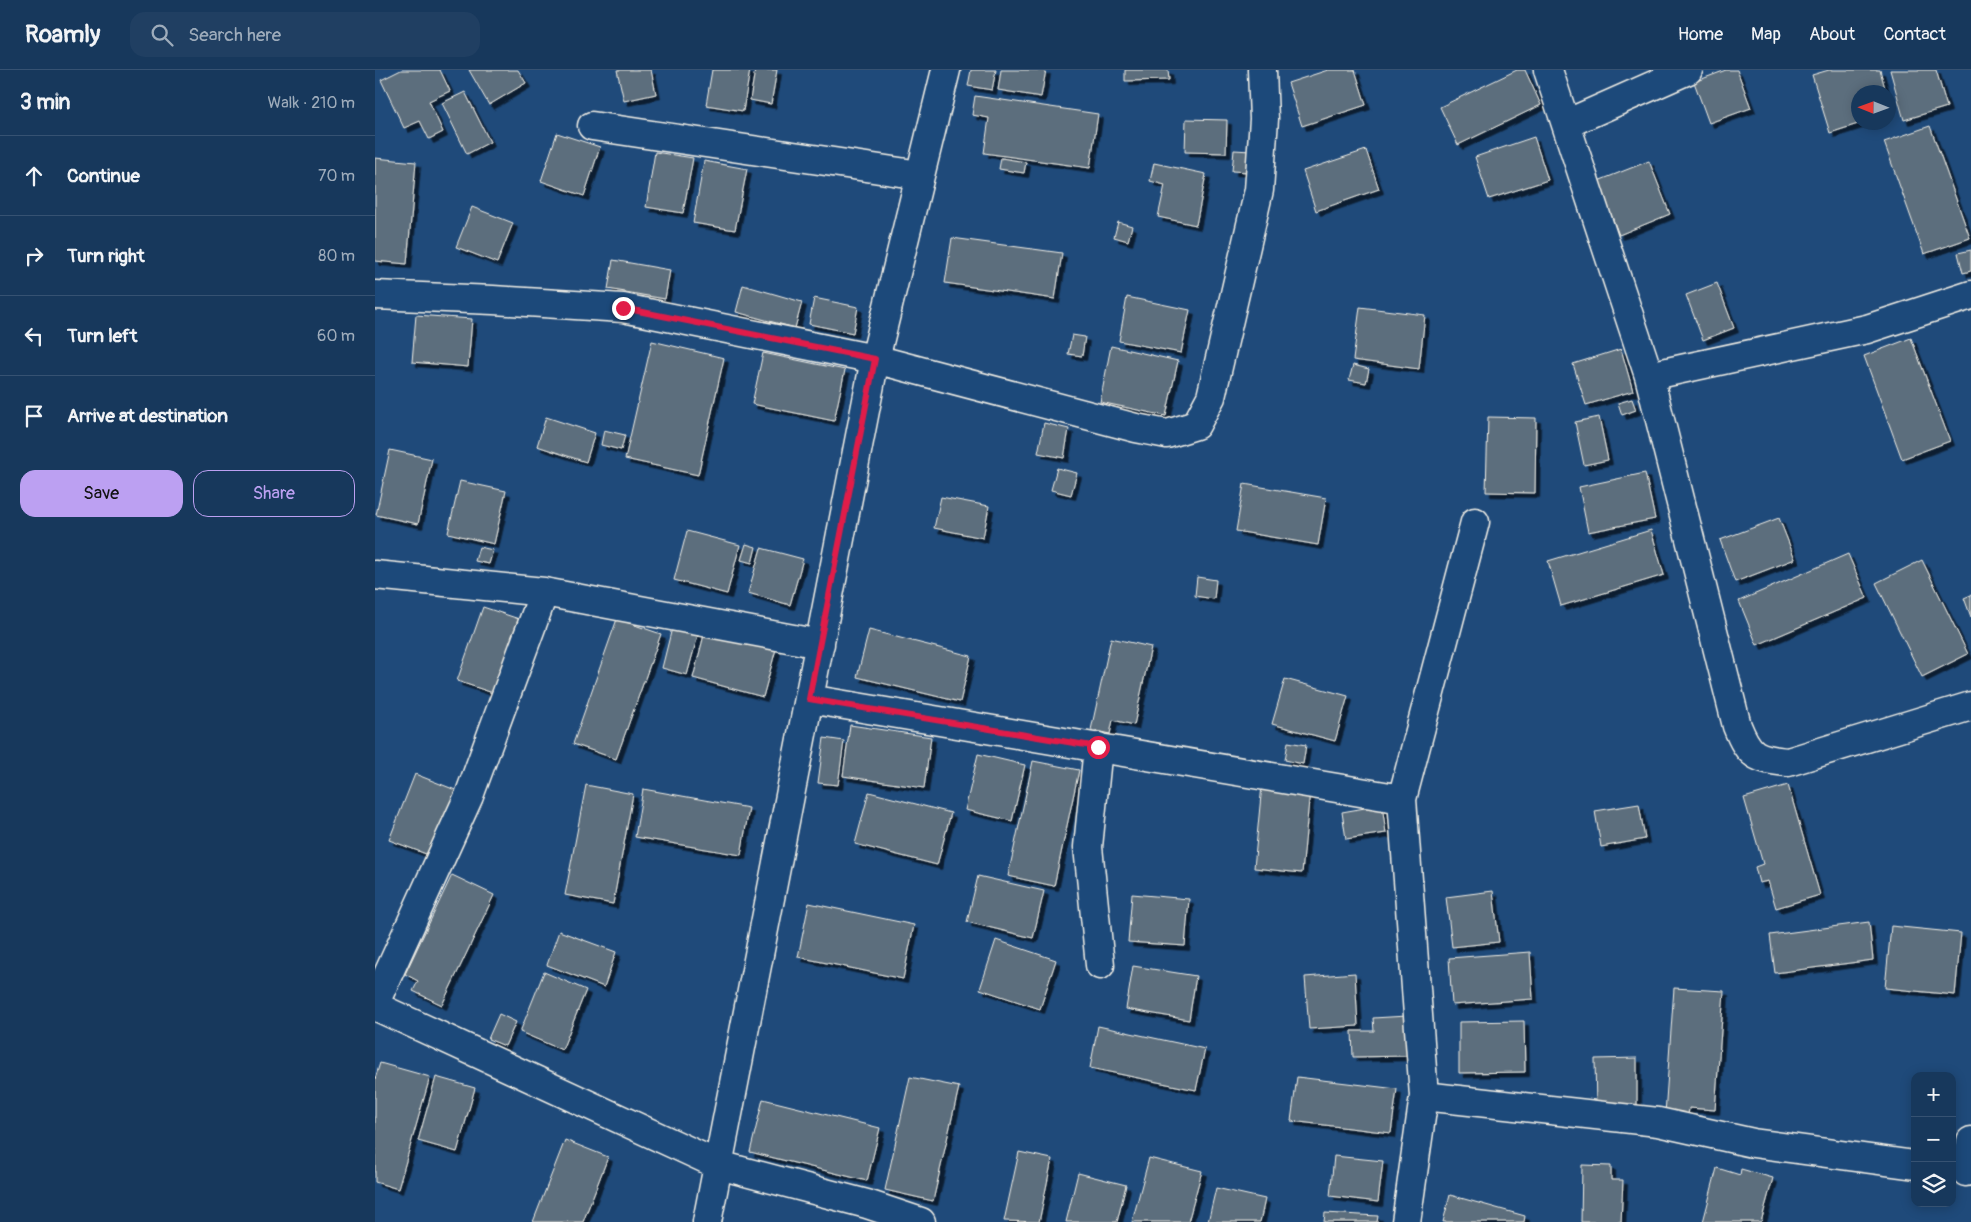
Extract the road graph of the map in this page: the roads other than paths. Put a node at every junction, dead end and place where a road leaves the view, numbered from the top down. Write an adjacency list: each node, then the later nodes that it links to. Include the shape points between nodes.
1 (946, 70): 7 (street)
2 (1262, 70): 10 (street, via 1264,119 1259,190 1211,397 1196,425 1167,434 1136,428)
3 (1548, 70): 5 (street)
4 (1688, 70): 5 (street)
5 (1566, 124): 11 (street)
6 (592, 126): 7 (street)
7 (920, 176): 10 (street)
8 (375, 295): 10 (street, via 623,308)
9 (1971, 295): 11 (street, via 1867,329)
10 (875, 359): 15 (street)
11 (1649, 376): 17 (street, via 1745,746 1764,760 1788,762)
12 (1475, 522): 19 (street)
13 (375, 574): 14 (street)
14 (544, 592): 15 (street); 21 (street, via 469,796)
15 (820, 644): 16 (street)
16 (809, 699): 18 (street); 26 (street)
17 (1971, 706)
18 (1098, 747): 19 (street); 20 (street, via 1088,847)
19 (1402, 798): 23 (street)
20 (1100, 965)
21 (375, 1002)
22 (375, 1006): 26 (street)
23 (1424, 1096): 25 (street, via 1657,1122 1753,1143); 30 (street)
24 (1971, 1141): 27 (street)
25 (1911, 1164)
26 (719, 1166): 28 (street); 29 (street, via 867,1204)
27 (1963, 1172)
28 (707, 1222)
29 (921, 1222)
30 (1406, 1222)

